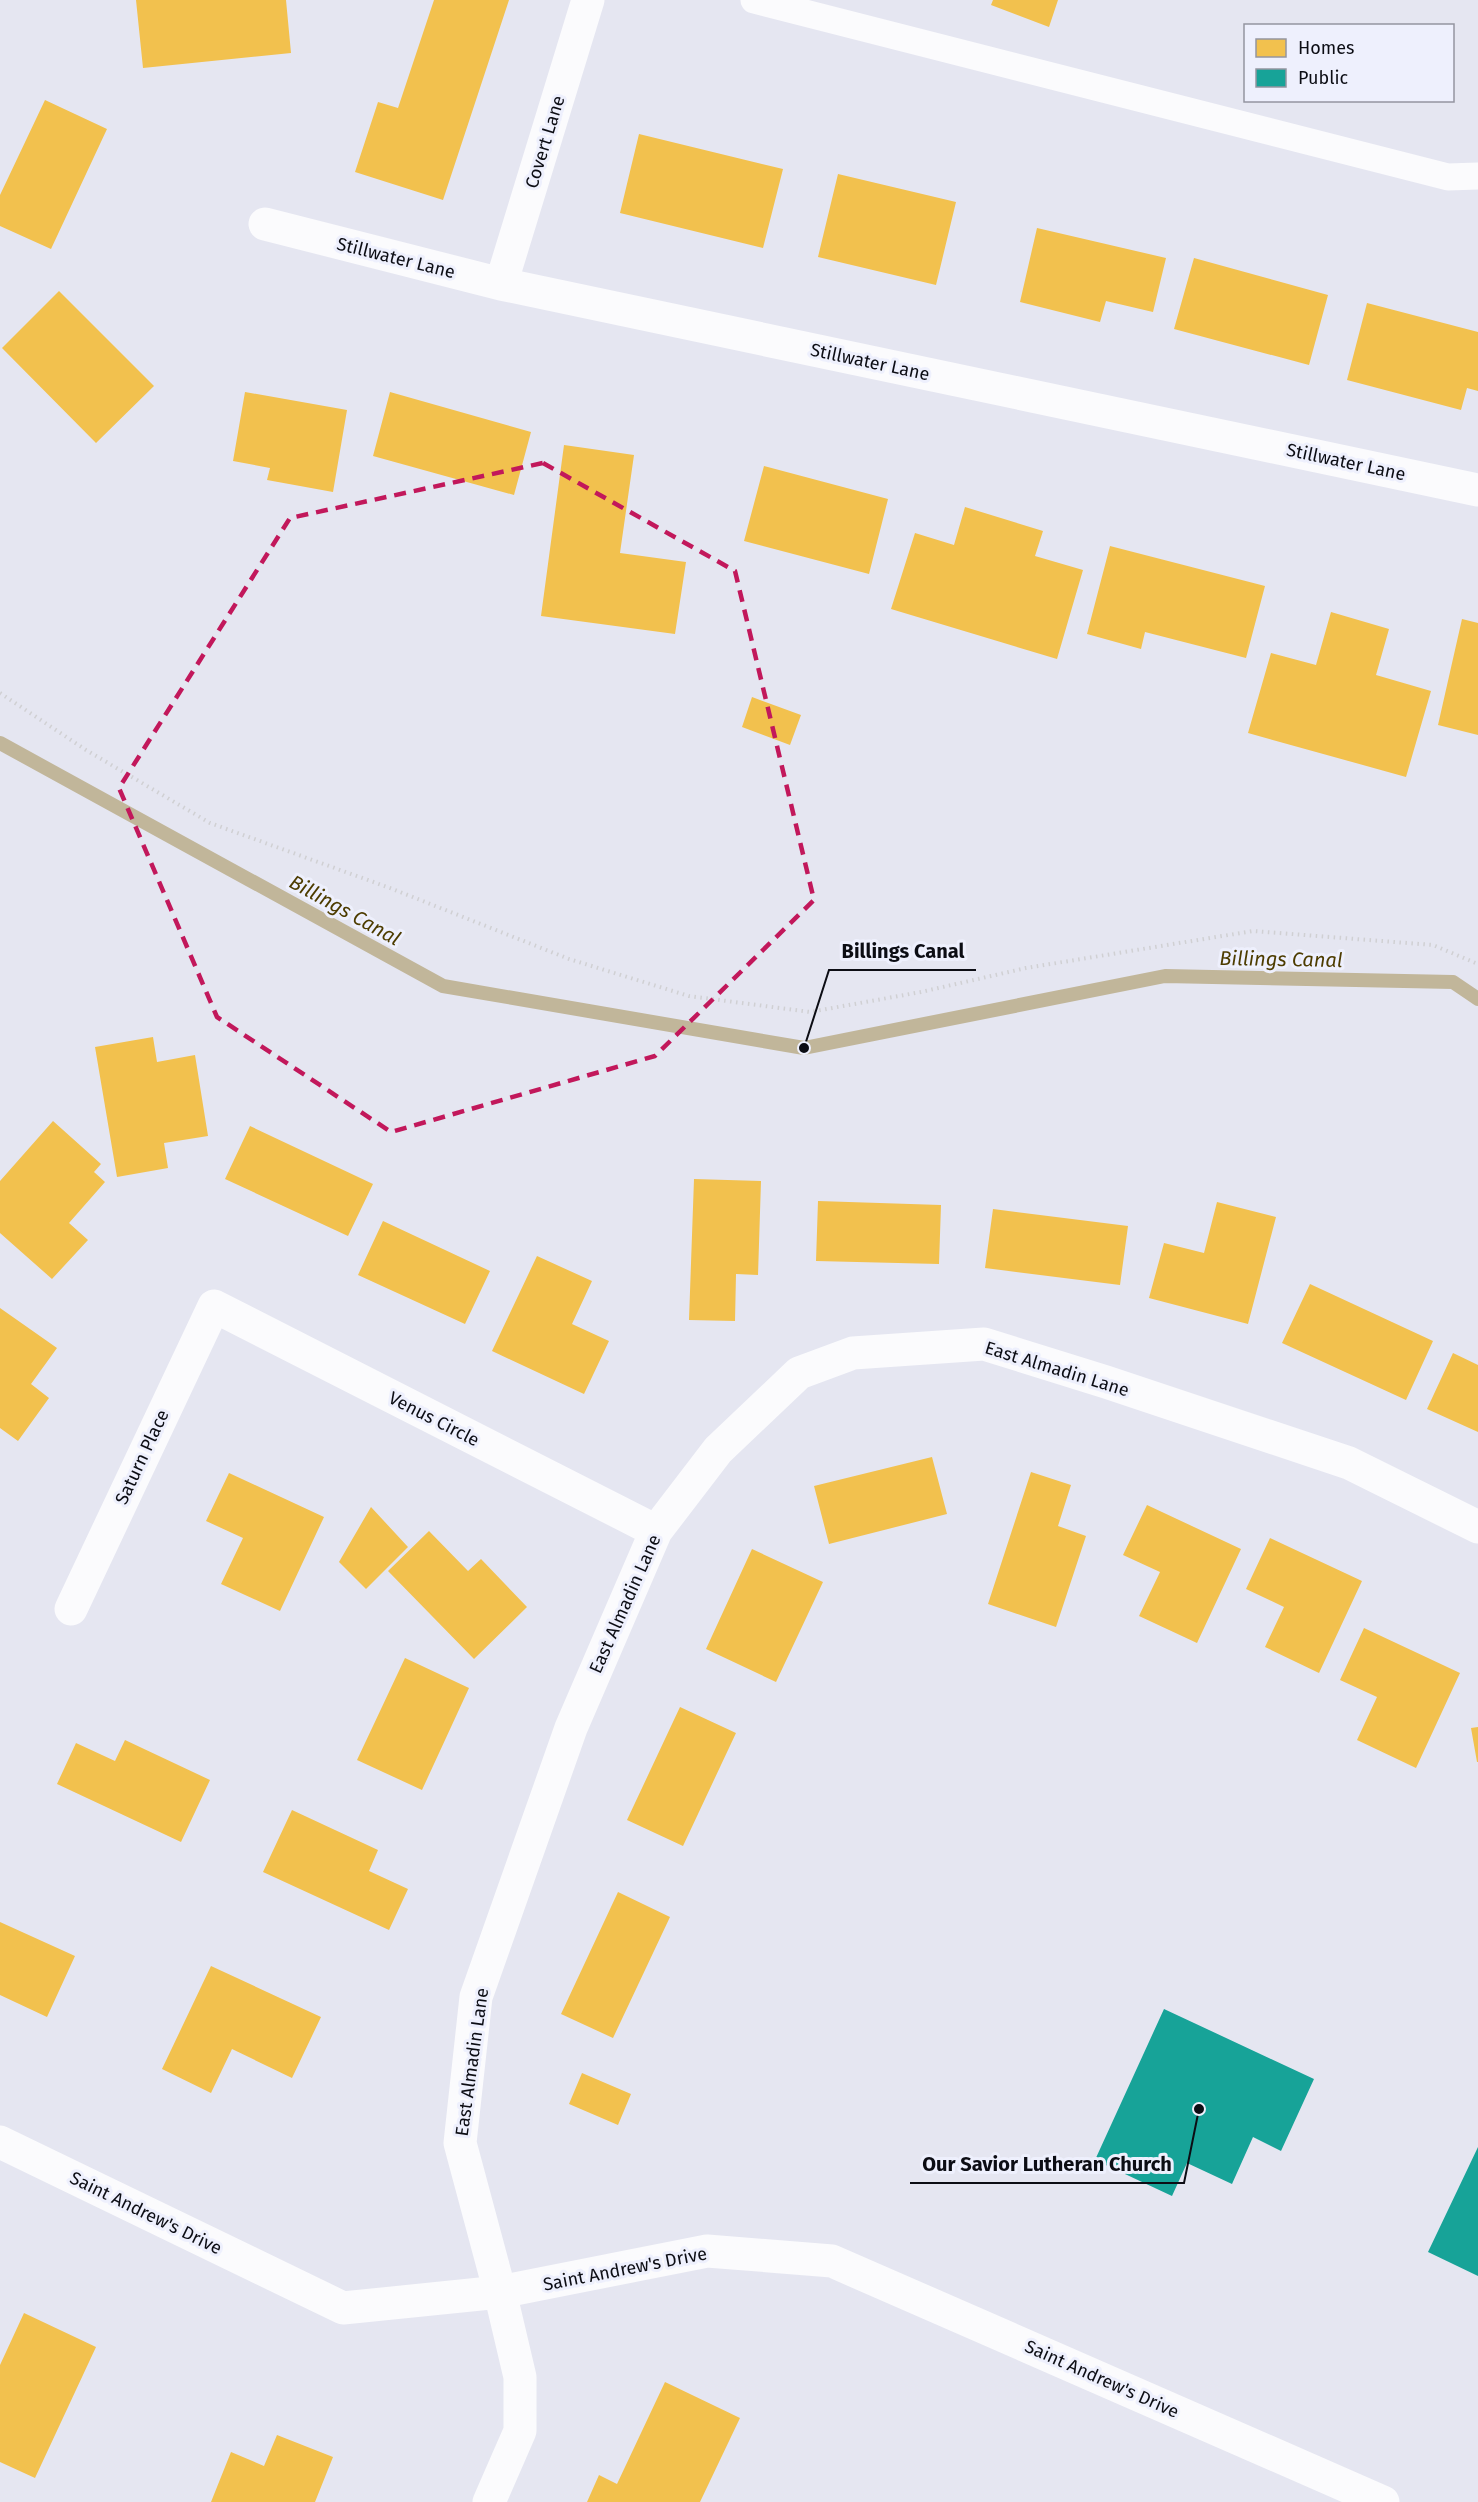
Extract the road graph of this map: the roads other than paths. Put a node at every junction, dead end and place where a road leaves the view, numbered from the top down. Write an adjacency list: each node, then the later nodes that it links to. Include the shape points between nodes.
1 (588, 0): 5 (street, Covert Lane)
2 (754, 0): 3 (lane, via 1448,177)
3 (1478, 176)
4 (265, 224): 5 (street, Stillwater Lane)
5 (501, 284): 6 (street, Stillwater Lane)
6 (1478, 490)
7 (214, 1306): 9 (street, Venus Circle); 10 (street, Saturn Place)
8 (1478, 1527): 9 (street, East Almadin Lane, via 1349,1463 984,1344 853,1353 799,1373 718,1450)
9 (656, 1531): 12 (street, East Almadin Lane, via 571,1728 477,1997 460,2143)
10 (71, 1609)
11 (0, 2142): 12 (street, Saint Andrew's Drive, via 343,2308)
12 (500, 2292): 13 (street, East Almadin Lane, via 520,2377 520,2431); 14 (street, Saint Andrew's Drive, via 706,2251 832,2261)
13 (489, 2502)
14 (1383, 2502)

